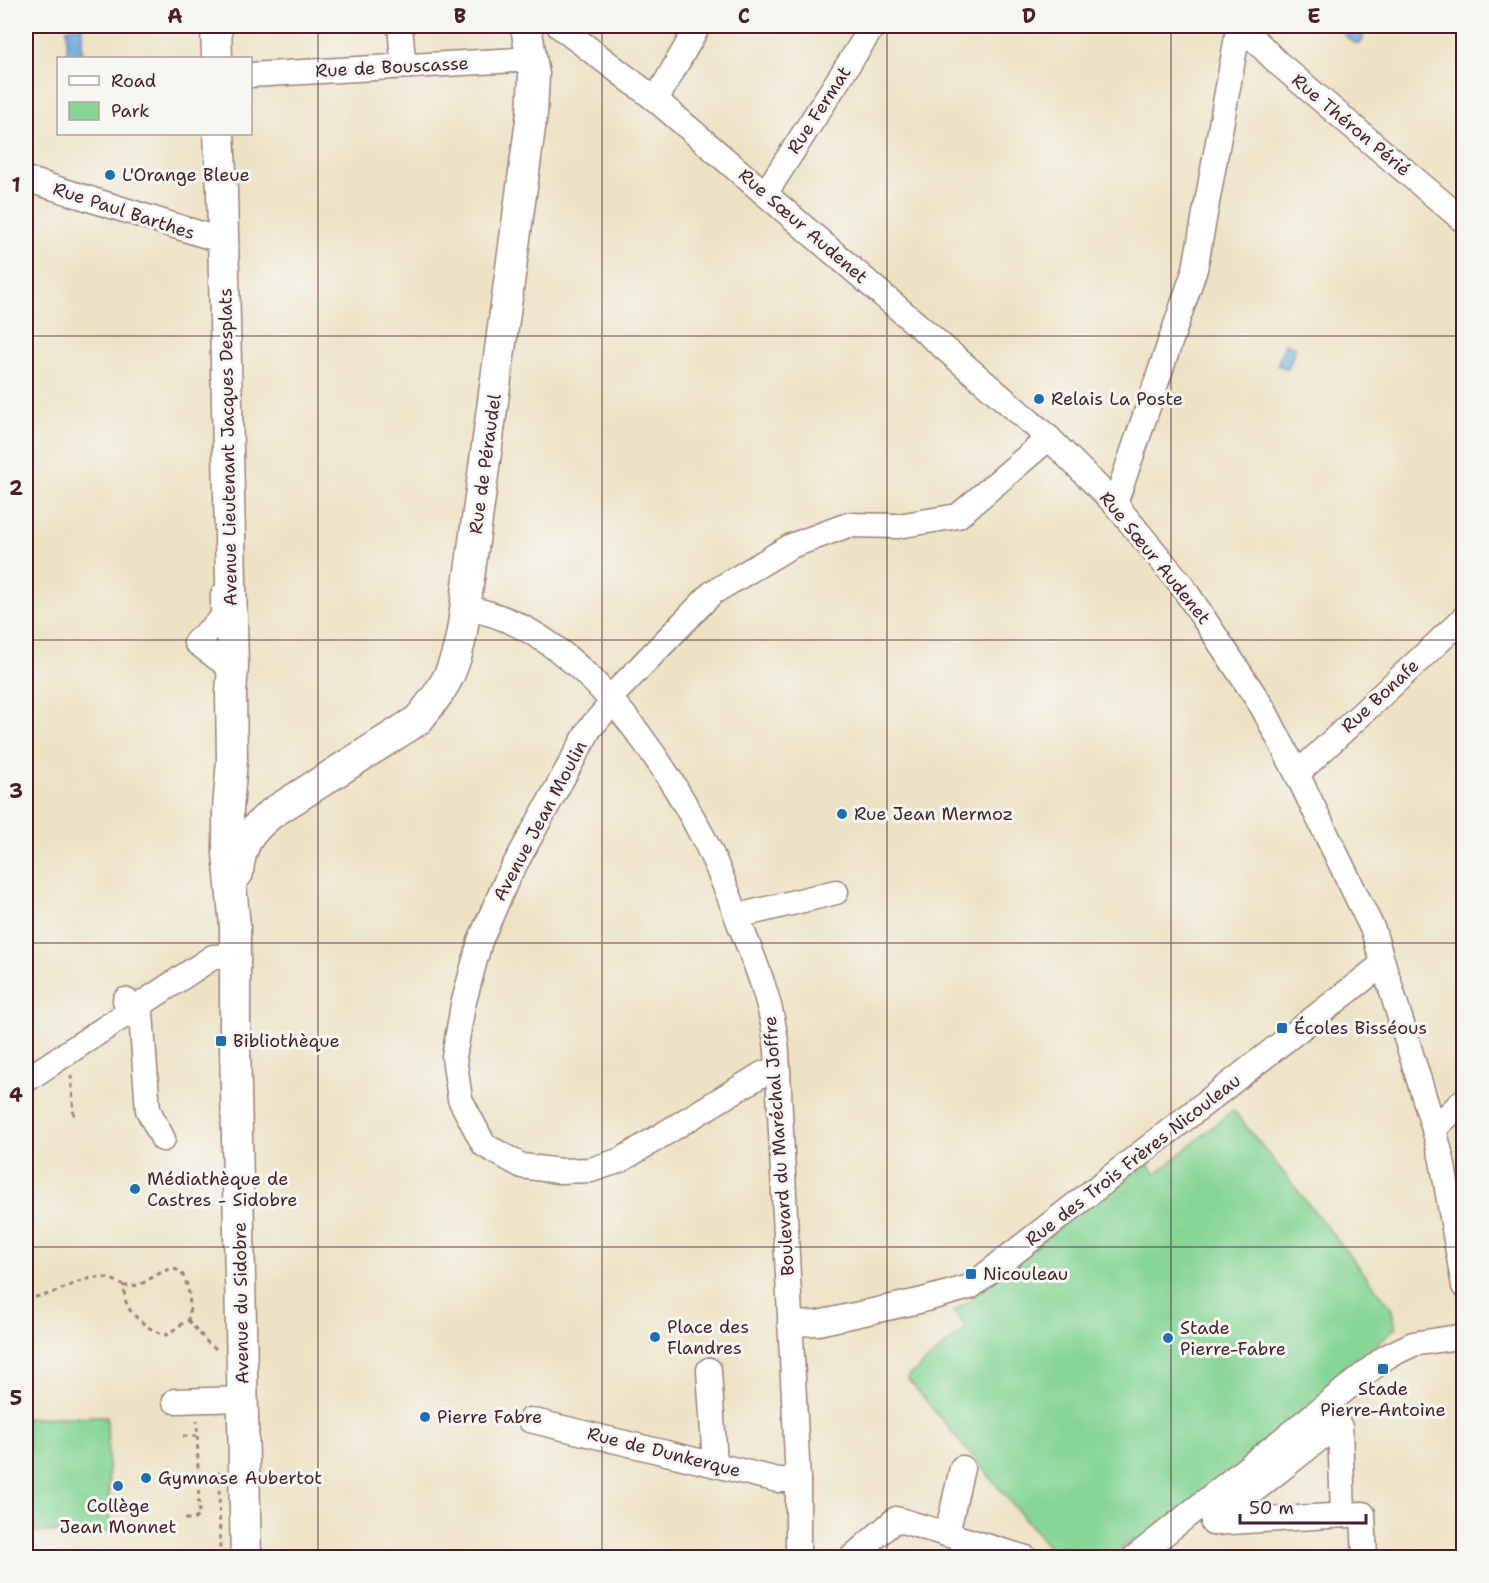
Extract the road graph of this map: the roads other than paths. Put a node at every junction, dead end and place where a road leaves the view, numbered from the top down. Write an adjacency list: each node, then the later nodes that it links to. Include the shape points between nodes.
1 (216, 26): 8 (main road)
2 (400, 26): 10 (street, via 403,59)
3 (526, 26): 9 (main road, Rue de Péraudel)
4 (559, 26): 12 (street, Rue Sœur Audenet)
5 (698, 26): 12 (street)
6 (873, 26): 15 (street, Rue Fermat)
7 (1240, 26): 16 (street, Rue Théron Périé); 19 (street, via 1195,269)
8 (217, 57)
9 (533, 59): 10 (street, Rue de Bouscasse); 22 (main road, Rue de Péraudel, via 532,113)
10 (410, 66): 11 (street, Rue de Bouscasse)
11 (252, 75)
12 (656, 100): 15 (street, Rue Sœur Audenet)
13 (219, 135): 17 (main road, Avenue Lieutenant Jacques Desplats)
14 (26, 179): 17 (street, Rue Paul Barthes)
15 (765, 194): 18 (street, Rue Sœur Audenet)
16 (1464, 221)
17 (223, 241): 25 (main road, Avenue Lieutenant Jacques Desplats)
18 (1049, 438): 20 (street, Rue Sœur Audenet); 24 (street, Avenue Jean Moulin, via 958,516 898,526 848,525 791,546 712,593)
19 (1127, 466): 20 (street); 21 (street)
20 (1092, 481): 21 (street, Rue Sœur Audenet)
21 (1115, 504): 26 (street, Rue Sœur Audenet, via 1208,622 1263,708)
22 (465, 608): 24 (street, Boulevard du Maréchal Joffre, via 503,619 552,645); 27 (main road, Rue de Péraudel, via 452,669 418,720)
23 (1464, 618): 26 (street, Rue Bonafe)
24 (611, 700): 29 (street, Boulevard du Maréchal Joffre, via 649,750 708,845); 34 (street, Avenue Jean Moulin, via 590,728 545,807 480,941 454,1057 460,1099 484,1146 522,1166 591,1170 621,1160 764,1073)
25 (232, 760): 27 (main road, via 238,798 247,807); 30 (main road, Avenue du Sidobre, via 228,854)
26 (1297, 774): 32 (street, Rue Sœur Audenet, via 1373,930)
27 (272, 813): 30 (main road, Rue de Péraudel, via 255,827 242,850)
28 (836, 892): 29 (street)
29 (738, 918): 34 (street, Boulevard du Maréchal Joffre, via 769,1002)
30 (235, 927): 31 (main road, Avenue du Sidobre)
31 (235, 956): 33 (street, via 213,957); 43 (main road, Avenue du Sidobre)
32 (1383, 964): 37 (street, Rue Sœur Audenet); 40 (street, Rue des Trois Frères Nicouleau, via 970,1287 818,1323)
33 (129, 1003): 35 (street, via 66,1046); 38 (street, via 141,1013 148,1110)
34 (777, 1071): 40 (street, Boulevard du Maréchal Joffre)
35 (26, 1080)
36 (1464, 1100): 37 (street)
37 (1434, 1129): 39 (street, Rue Sœur Audenet)
38 (163, 1138)
39 (1464, 1286)
40 (790, 1324): 48 (street, Boulevard du Maréchal Joffre)
41 (1464, 1336): 49 (street, via 1413,1344 1386,1357)
42 (709, 1370): 46 (street)
43 (243, 1399): 44 (street); 52 (main road, Avenue du Sidobre)
44 (186, 1400)
45 (531, 1420): 46 (street, Rue de Dunkerque)
46 (715, 1464): 48 (street, Rue de Dunkerque, via 778,1480)
47 (962, 1468): 51 (street)
48 (798, 1480): 53 (street, Boulevard du Maréchal Joffre)
49 (1206, 1515): 50 (street); 50 (street, via 1340,1427); 56 (street)
50 (1343, 1515): 57 (street, via 1363,1514)
51 (947, 1534): 54 (street, via 896,1519); 55 (street)
52 (246, 1557)
53 (798, 1557)
54 (851, 1557)
55 (1026, 1557)
56 (1134, 1557)
57 (1365, 1557)

